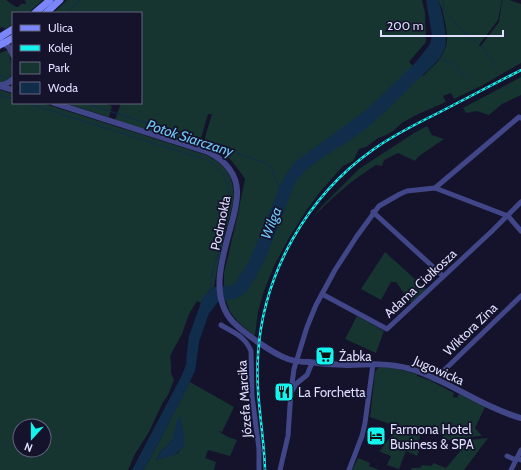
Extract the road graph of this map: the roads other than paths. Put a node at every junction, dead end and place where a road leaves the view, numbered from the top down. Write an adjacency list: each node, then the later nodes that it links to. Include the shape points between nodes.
1 (50, 0): 3 (main road)
2 (60, 0): 4 (main road)
3 (36, 12)
4 (47, 12)
5 (12, 30): 7 (main road)
6 (12, 38): 7 (main road)
7 (1, 42): 8 (street)
8 (12, 53)
9 (12, 80): 10 (street)
10 (0, 86): 11 (street)
11 (12, 90)
12 (57, 104): 23 (street, Podmokła, via 208,152 221,160 231,171 238,193 221,266 220,296 222,305)
13 (521, 118): 14 (street, via 519,117)
14 (435, 188): 16 (street, via 400,194 379,206); 17 (street)
15 (521, 202): 17 (street, Adama Ciołkosza)
16 (374, 212): 19 (street); 20 (street)
17 (508, 216): 18 (street); 19 (street, Adama Ciołkosza)
18 (521, 231)
19 (443, 276): 20 (street, Adama Ciołkosza, via 387,329)
20 (322, 294): 24 (street, via 307,327)
21 (521, 296): 28 (street, Wiktora Zina)
22 (221, 325): 23 (street)
23 (243, 334): 24 (street, Podmokła, via 274,353); 35 (street, Józefa Marcika, via 252,353 252,396)
24 (296, 361): 25 (street, Jugowicka); 27 (street)
25 (312, 363): 26 (street, Jugowicka); 29 (street, via 307,375)
26 (373, 364): 28 (street, Jugowicka, via 402,367); 37 (street, via 365,423)
27 (292, 377): 29 (street); 30 (street)
28 (435, 379): 31 (street, Jugowicka, via 496,409)
29 (299, 381): 30 (street)
30 (290, 396): 36 (street, via 288,436)
31 (521, 418)
32 (521, 450): 34 (street)
33 (507, 456): 34 (street)
34 (518, 459): 38 (street)
35 (259, 470)
36 (280, 470)
37 (349, 470)
38 (511, 470)

